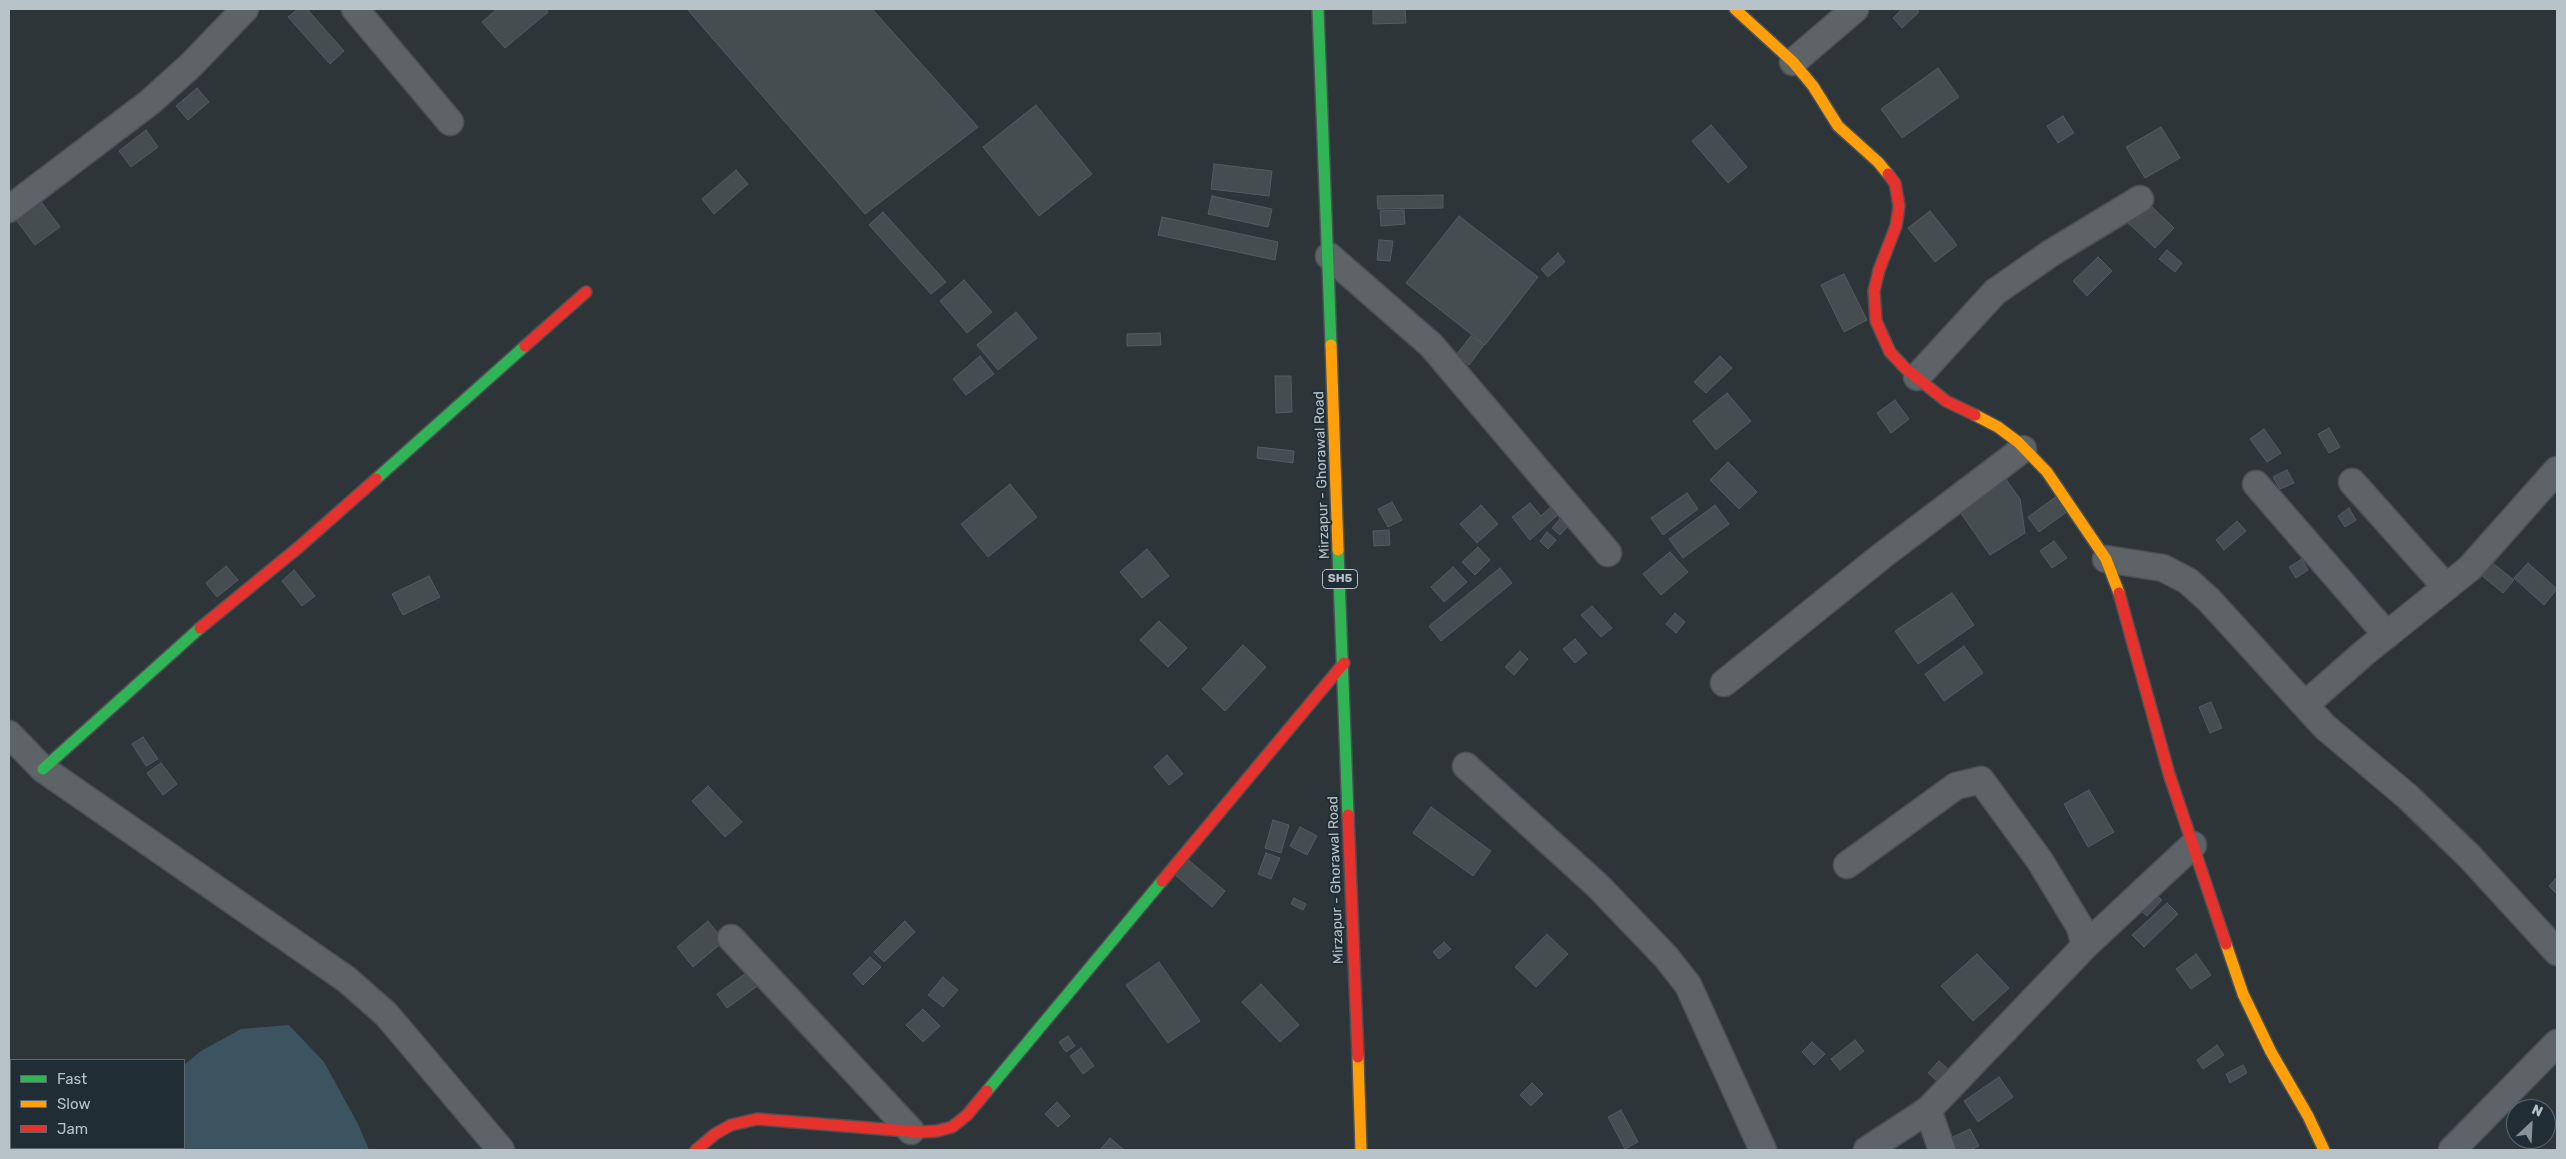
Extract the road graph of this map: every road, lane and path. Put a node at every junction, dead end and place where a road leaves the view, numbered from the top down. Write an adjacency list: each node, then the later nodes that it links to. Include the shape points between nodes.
1 (245, 9): 9 (street, via 150,102)
2 (354, 9): 7 (street)
3 (1318, 9): 10 (street, Mirzapur - Ghorawal Road / SH5)
4 (1735, 9): 6 (street)
5 (1855, 9): 6 (street)
6 (1794, 62): 12 (street, via 1838,126 1878,162 1895,183 1896,226 1879,270 1874,310 1890,352)
7 (450, 122)
8 (2140, 199): 12 (street, via 1995,292)
9 (9, 209)
10 (1329, 256): 17 (street, via 1431,346); 21 (street, Mirzapur - Ghorawal Road / SH5)
11 (586, 292): 26 (street, via 299,547 183,642)
12 (1917, 377): 13 (street, via 1946,401 1998,427)
13 (2023, 449): 18 (street, via 2047,472); 22 (street, via 1883,555)
14 (2557, 470): 19 (street, via 2470,568)
15 (2352, 482): 19 (street)
16 (2256, 484): 20 (street)
17 (1608, 553)
18 (2106, 560): 23 (street, via 2163,568 2188,580); 27 (street, via 2126,613 2149,707)
19 (2446, 587): 20 (street)
20 (2387, 635): 23 (street)
21 (1344, 663): 34 (street, via 966,1115 952,1127 937,1131); 37 (street, Mirzapur - Ghorawal Road / SH5)
22 (1724, 683)
23 (2306, 704): 31 (street, via 2325,727 2408,797 2470,857)
24 (9, 734): 26 (street)
25 (1466, 766): 38 (street, via 1598,886 1666,957 1688,985)
26 (43, 769): 35 (street, via 346,979 386,1014)
27 (2193, 845): 30 (street); 41 (street, via 2247,1002)
28 (1847, 865): 30 (street, via 1956,786 1981,780 2040,861 2080,926)
29 (731, 938): 34 (street)
30 (2086, 946): 33 (street)
31 (2557, 952)
32 (2557, 1043): 42 (street)
33 (1928, 1110): 39 (street); 40 (street)
34 (911, 1131): 36 (street, via 756,1119 731,1125)
35 (501, 1150)
36 (696, 1150)
37 (1361, 1150)
38 (1763, 1150)
39 (1867, 1150)
40 (1942, 1150)
41 (2324, 1150)
42 (2452, 1150)

